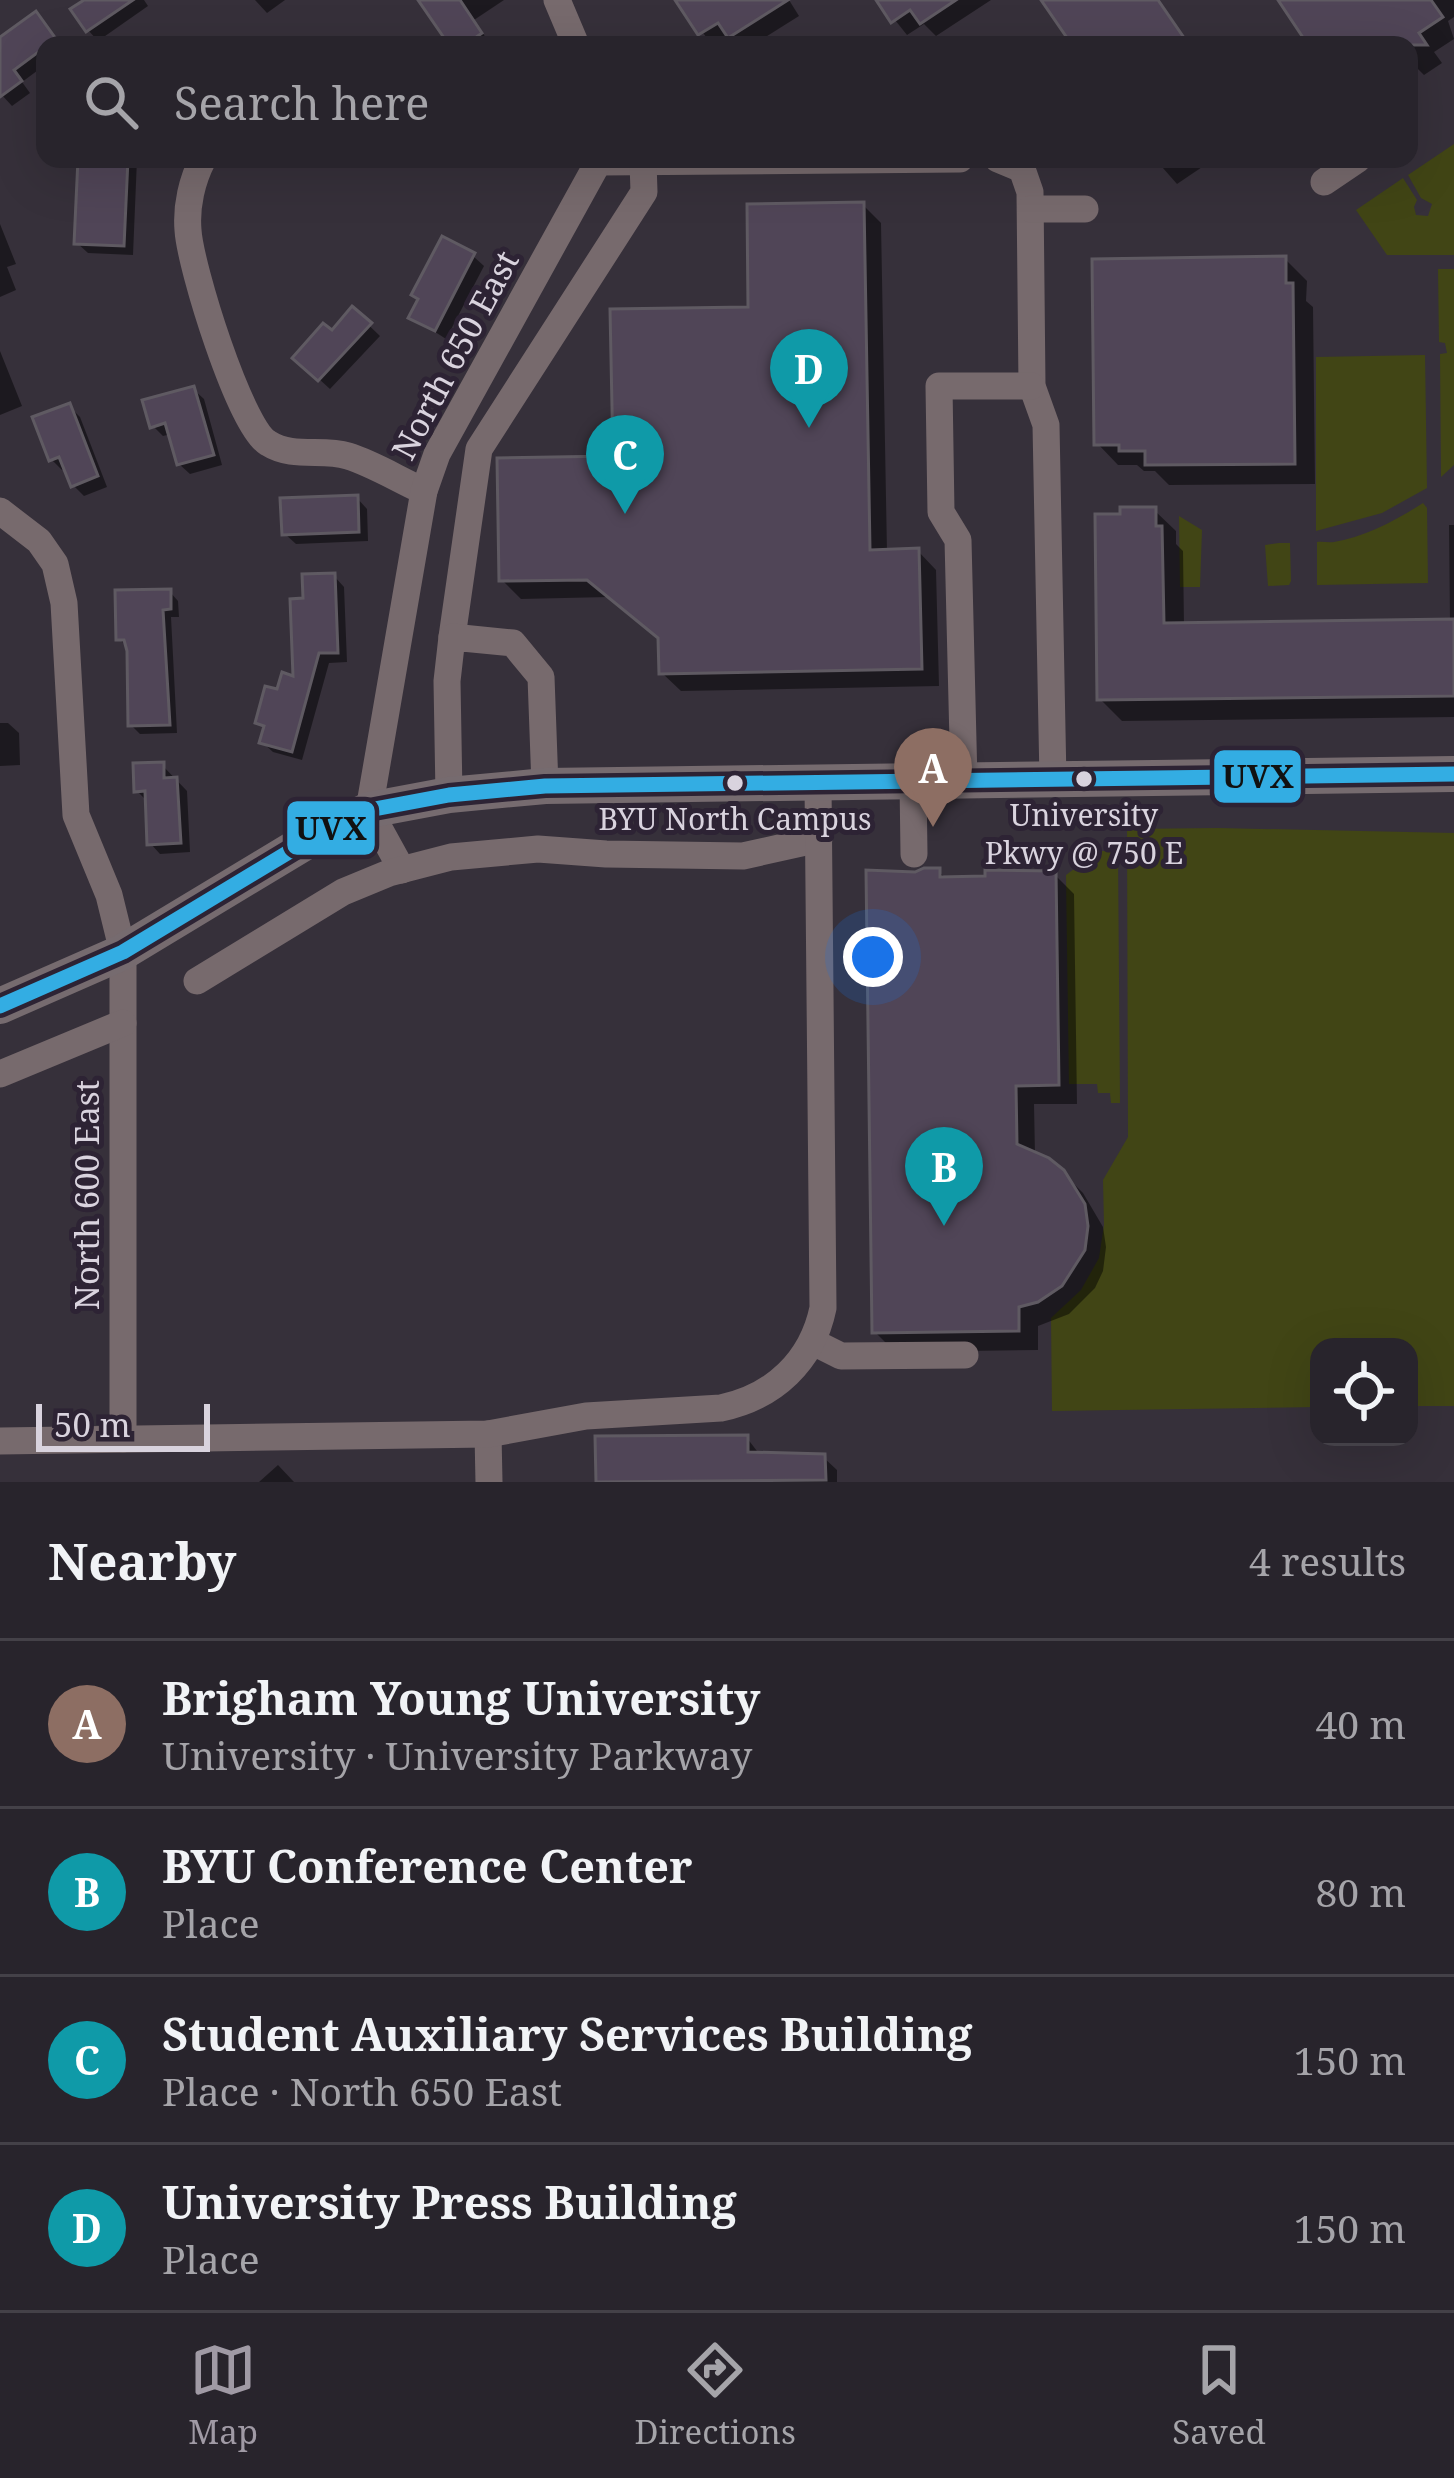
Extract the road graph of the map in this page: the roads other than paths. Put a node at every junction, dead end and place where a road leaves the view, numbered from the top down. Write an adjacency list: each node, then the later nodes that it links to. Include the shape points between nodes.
1 (557, 0): 2 (street)
2 (572, 36)
3 (200, 168): 12 (street, via 188,236 244,412 263,441 346,454)
4 (596, 168): 12 (street, North 650 East)
5 (644, 168): 14 (street, via 644,192 479,449)
6 (1020, 168): 9 (street)
7 (1345, 168): 8 (street)
8 (1324, 182)
9 (1030, 209): 10 (street); 11 (street)
10 (1085, 209)
11 (1032, 386): 16 (street, via 1046,425); 18 (street, via 939,386 941,512 958,540)
12 (424, 491): 22 (street, North 650 East)
13 (0, 511): 26 (street, North 600 East, via 55,564 76,815)
14 (452, 637): 20 (street, via 513,643 541,677); 21 (street)
15 (1454, 774): 16 (main road)
16 (1053, 781): 18 (main road)
17 (913, 782): 18 (main road); 19 (main road); 24 (street)
18 (964, 782)
19 (818, 784): 20 (main road); 23 (street)
20 (545, 786): 21 (main road)
21 (449, 794): 22 (main road)
22 (369, 810): 25 (street); 26 (main road)
23 (819, 839): 25 (street, via 743,856 538,848); 31 (street, via 823,1308)
24 (914, 854)
25 (402, 869): 27 (street, via 344,892)
26 (122, 952): 28 (main road); 29 (street, North 600 East)
27 (197, 981)
28 (0, 1006)
29 (123, 1023): 30 (street); 34 (street, North 600 East)
30 (0, 1074)
31 (812, 1342): 32 (street, via 842,1356); 33 (street, via 782,1382 739,1404 586,1416)
32 (965, 1354)
33 (488, 1434): 34 (street); 36 (street)
34 (123, 1439): 35 (street)
35 (0, 1441)
36 (489, 1482)

